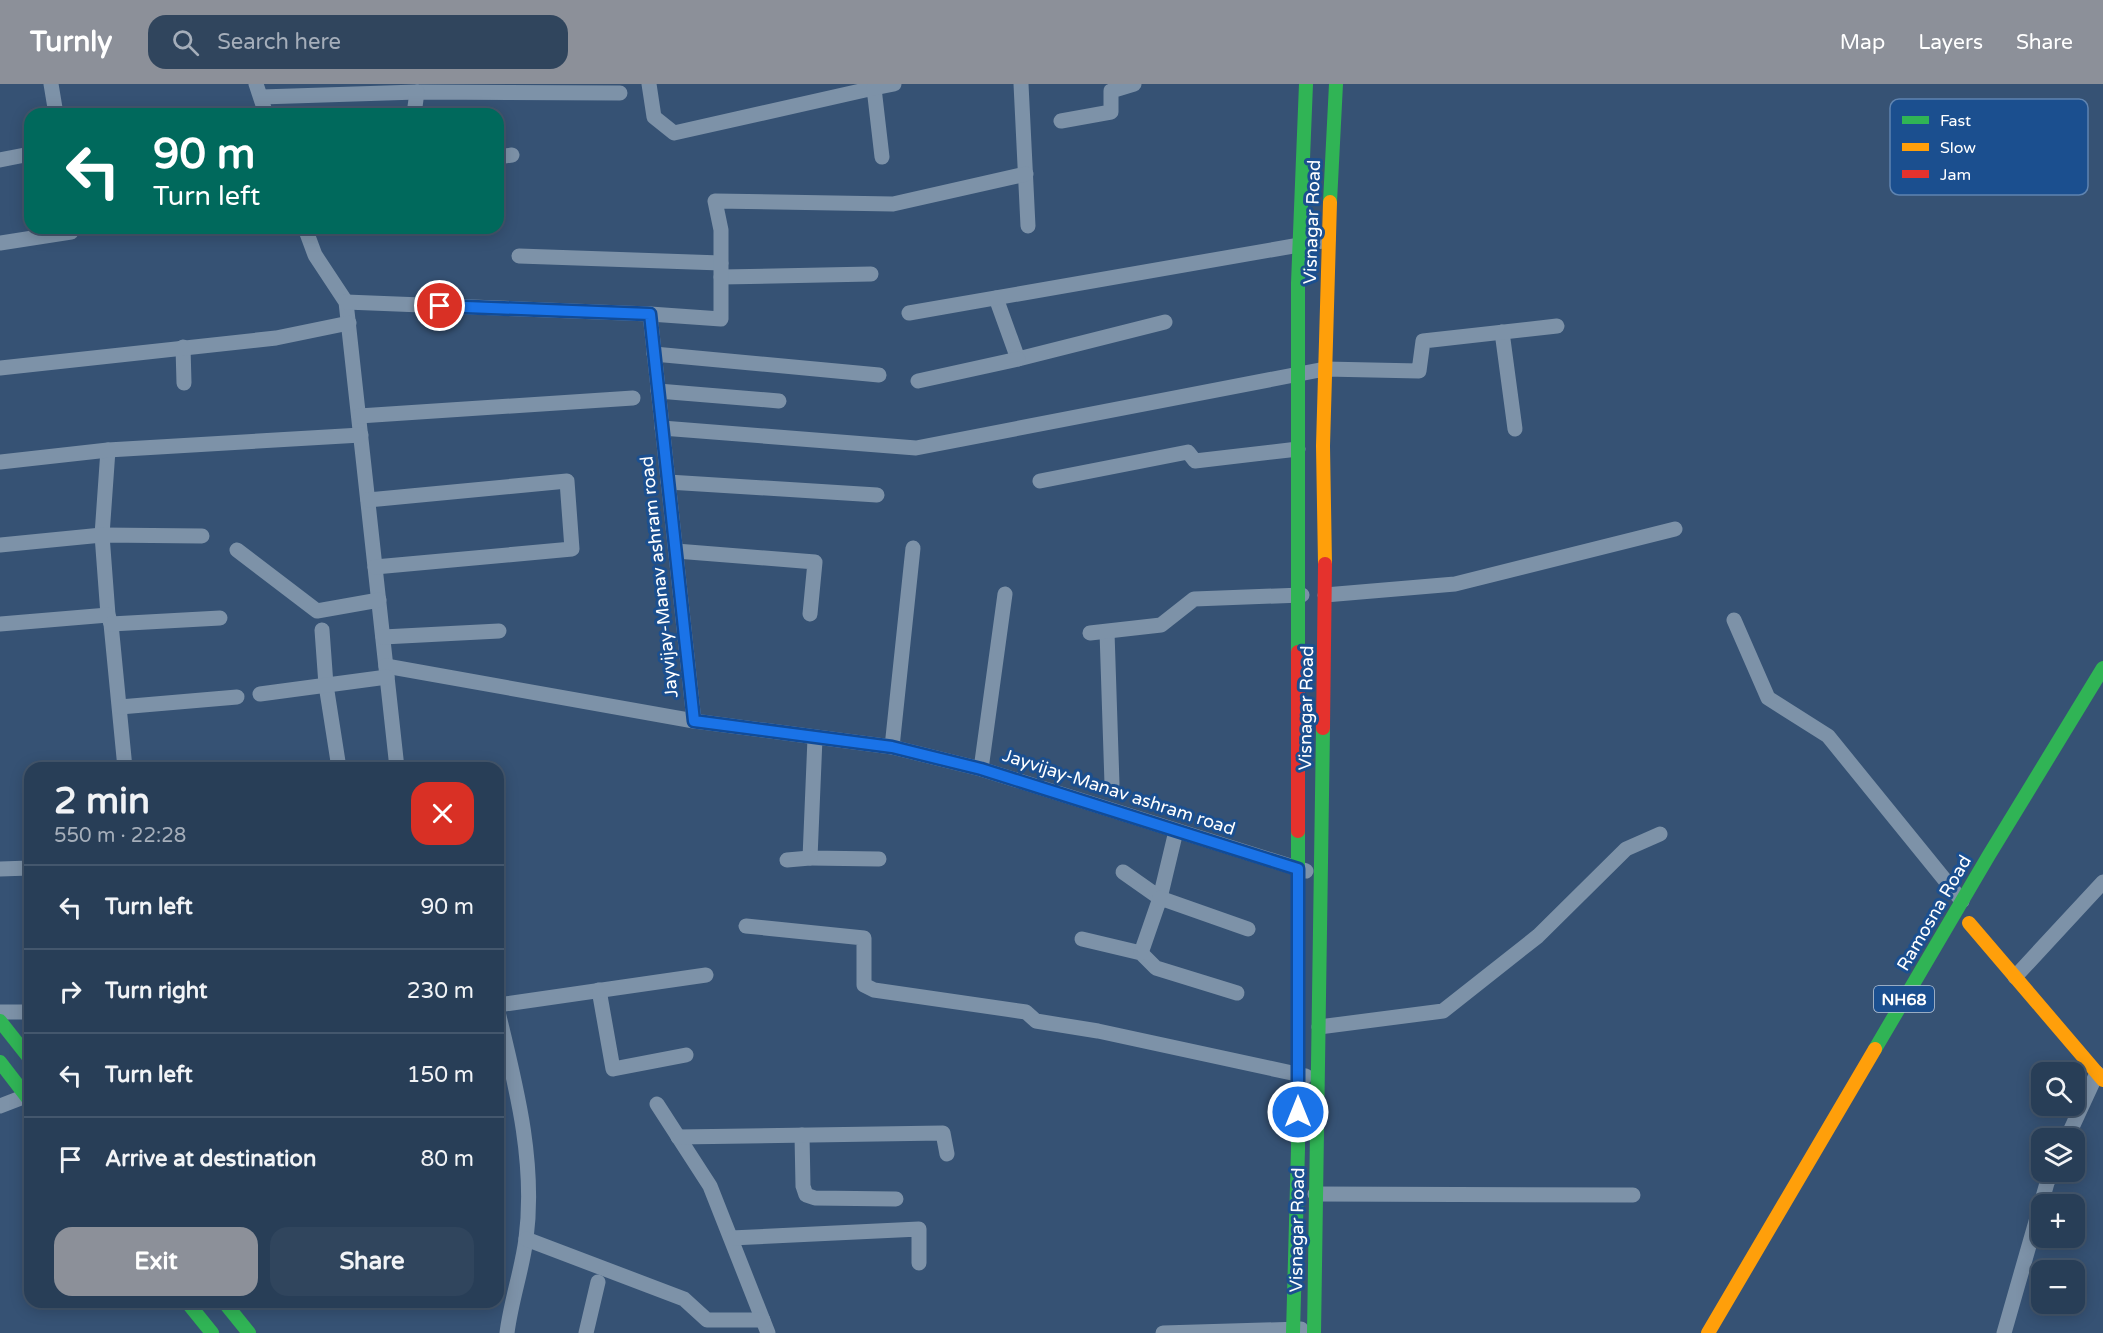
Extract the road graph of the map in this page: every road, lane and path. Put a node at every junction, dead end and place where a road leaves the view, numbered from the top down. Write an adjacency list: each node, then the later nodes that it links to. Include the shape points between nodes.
1 (51, 84): 12 (street)
2 (649, 84): 8 (street, via 654,117 674,133)
3 (894, 84): 8 (street)
4 (1021, 84): 19 (street)
5 (1134, 84): 15 (street, via 1111,91 1111,112)
6 (1306, 84): 25 (main road)
7 (1336, 84): 23 (main road, Visnagar Road)
8 (874, 88): 17 (street)
9 (258, 91): 10 (street); 13 (street)
10 (417, 92): 11 (street); 14 (street)
11 (620, 93)
12 (55, 108)
13 (264, 108)
14 (415, 108)
15 (1060, 121)
16 (24, 155): 18 (street)
17 (882, 157)
18 (0, 160)
19 (1026, 174): 20 (street); 27 (street, via 893,204 716,201)
20 (1028, 226)
21 (58, 234): 24 (street)
22 (307, 234): 30 (street, via 315,255)
23 (1328, 240): 25 (street); 41 (main road, Visnagar Road)
24 (0, 243)
25 (1300, 245): 29 (street); 42 (main road)
26 (519, 256): 27 (street)
27 (721, 270): 28 (street); 32 (street, via 721,319)
28 (871, 274)
29 (996, 298): 31 (street); 39 (street)
30 (346, 302): 32 (street); 34 (street)
31 (909, 313)
32 (650, 314): 38 (street, Jayvijay-Manav ashram road)
33 (1165, 322): 39 (street)
34 (349, 323): 37 (street, via 276,338); 49 (street)
35 (1557, 326): 36 (street)
36 (1502, 332): 41 (street, via 1423,341 1419,371); 51 (street)
37 (183, 347): 40 (street); 45 (street)
38 (654, 354): 43 (street); 46 (street, Jayvijay-Manav ashram road)
39 (1018, 359): 44 (street)
40 (0, 368)
41 (1325, 369): 42 (street); 70 (main road, Visnagar Road)
42 (1298, 374): 50 (street, via 916,448); 53 (main road)
43 (879, 375)
44 (918, 381)
45 (184, 383)
46 (658, 391): 48 (street); 50 (street, Jayvijay-Manav ashram road)
47 (633, 398): 49 (street)
48 (779, 401)
49 (359, 416): 52 (street)
50 (662, 428): 57 (street, Jayvijay-Manav ashram road)
51 (1515, 429)
52 (361, 435): 54 (street); 59 (street)
53 (1298, 449): 56 (street, via 1195,461 1188,452); 69 (main road)
54 (108, 450): 55 (street); 61 (street)
55 (0, 462)
56 (1040, 480)
57 (668, 482): 58 (street); 66 (street, Jayvijay-Manav ashram road)
58 (877, 495)
59 (368, 500): 67 (street); 67 (street, via 567,481 572,549)
60 (1675, 529): 70 (street, via 1455,585)
61 (102, 535): 62 (street); 63 (street); 74 (street)
62 (202, 536)
63 (0, 544)
64 (913, 548): 90 (street)
65 (237, 550): 71 (street, via 317,611)
66 (676, 551): 72 (street, via 815,562); 88 (street, Jayvijay-Manav ashram road)
67 (375, 567): 71 (street)
68 (1005, 594): 94 (street)
69 (1300, 595): 79 (street, via 1194,599 1161,625); 103 (main road)
70 (1325, 596): 105 (main road, Visnagar Road)
71 (379, 600): 81 (street)
72 (810, 614)
73 (220, 618): 74 (street)
74 (109, 620): 76 (street); 87 (street)
75 (1734, 620): 108 (street, via 1768,698 1828,736)
76 (0, 624)
77 (322, 630): 84 (street)
78 (499, 631): 81 (street)
79 (1107, 632): 80 (street); 95 (street)
80 (1090, 633)
81 (383, 637): 83 (street)
82 (2103, 668): 108 (main road, Ramosna Road / NH68)
83 (387, 671): 84 (street); 88 (street); 93 (street)
84 (326, 685): 85 (street); 92 (street)
85 (260, 694)
86 (237, 697): 87 (street)
87 (120, 707): 91 (street)
88 (694, 721): 89 (street, Jayvijay-Manav ashram road)
89 (815, 738): 90 (street, Jayvijay-Manav ashram road); 98 (street)
90 (892, 747): 94 (street, Jayvijay-Manav ashram road)
91 (125, 762)
92 (338, 762)
93 (396, 762)
94 (981, 769): 96 (street, Jayvijay-Manav ashram road)
95 (1112, 784)
96 (1176, 831): 103 (street, Jayvijay-Manav ashram road); 107 (street)
97 (1660, 834): 122 (street, via 1626,849 1538,936 1443,1011)
98 (810, 858): 99 (street); 100 (street)
99 (879, 859)
100 (787, 860)
101 (24, 868): 102 (street)
102 (0, 869)
103 (1298, 869): 105 (street, Jayvijay-Manav ashram road); 127 (main road)
104 (1123, 872): 107 (street)
105 (1323, 875): 122 (main road, Visnagar Road)
106 (2103, 882): 115 (street)
107 (1160, 898): 111 (street); 113 (street)
108 (1962, 901): 156 (main road, Ramosna Road / NH68)
109 (1969, 923): 115 (main road)
110 (746, 926): 127 (street, via 864,938 864,985 874,990 1026,1012 1036,1021)
111 (1248, 929)
112 (1082, 939): 113 (street)
113 (1141, 953): 117 (street, via 1156,968)
114 (706, 975): 116 (street)
115 (2015, 977): 128 (main road)
116 (599, 990): 118 (street); 125 (street, via 613,1069)
117 (1237, 993)
118 (504, 1004)
119 (0, 1012): 120 (street)
120 (24, 1012)
121 (0, 1021): 124 (main road)
122 (1319, 1027): 129 (main road, Visnagar Road)
123 (504, 1040): 143 (street, via 525,1136 529,1187)
124 (24, 1051)
125 (686, 1055)
126 (0, 1062): 130 (main road)
127 (1298, 1075): 129 (street); 149 (main road)
128 (2100, 1076): 134 (street)
129 (1317, 1079): 139 (main road, Visnagar Road)
130 (24, 1093)
131 (24, 1099): 133 (street)
132 (657, 1104): 136 (street)
133 (0, 1106)
134 (2072, 1128)
135 (802, 1135): 136 (street); 137 (street, via 943,1133); 141 (street, via 806,1195)
136 (678, 1137): 142 (street, via 710,1186)
137 (947, 1154)
138 (2048, 1182): 157 (street)
139 (1315, 1194): 140 (street); 150 (main road, Visnagar Road)
140 (1633, 1195)
141 (896, 1199)
142 (731, 1238): 144 (street, via 919,1229); 148 (street)
143 (526, 1239): 148 (street, via 684,1299 706,1320); 153 (street)
144 (919, 1263)
145 (598, 1282): 154 (street)
146 (192, 1308): 151 (main road)
147 (229, 1308): 152 (main road)
148 (766, 1326)
149 (1294, 1331): 150 (street); 155 (street)
150 (1314, 1331)
151 (212, 1333)
152 (249, 1333)
153 (507, 1333)
154 (586, 1333)
155 (1163, 1333)
156 (1708, 1333)
157 (2004, 1333)

